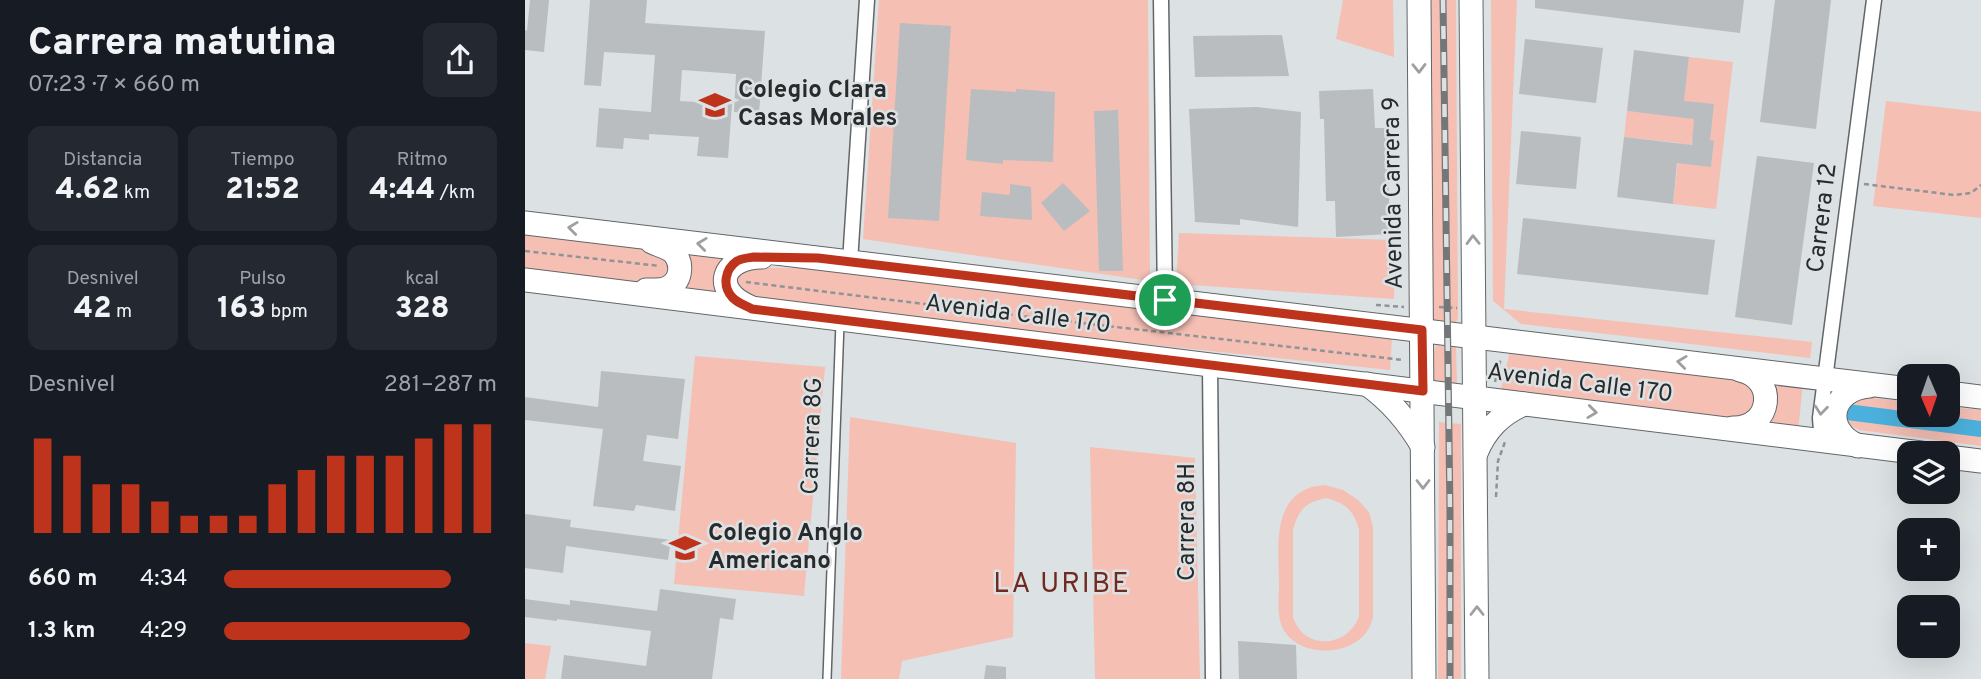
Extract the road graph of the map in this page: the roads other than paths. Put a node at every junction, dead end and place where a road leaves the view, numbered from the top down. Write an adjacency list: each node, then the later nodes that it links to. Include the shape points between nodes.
1 (867, 0): 9 (street)
2 (1161, 0): 12 (street)
3 (1419, 0): 15 (main road, Avenida Carrera 9, one-way to 15)
4 (1471, 0): 16 (main road, one-way to 4)
5 (1874, 0): 19 (street, Carrera 12)
6 (525, 223): 7 (main road, Avenida Calle 170, one-way to 6)
7 (640, 236): 8 (main road, Avenida Calle 170, one-way to 7); 11 (main road, via 673,252 678,260 680,269 668,289)
8 (818, 258): 9 (main road, Avenida Calle 170); 13 (main road, via 736,262 726,279 729,294)
9 (850, 262): 12 (main road, Avenida Calle 170)
10 (525, 281): 11 (main road, Avenida Calle 170)
11 (587, 287): 13 (main road, Avenida Calle 170)
12 (1165, 300): 15 (main road, Avenida Calle 170)
13 (752, 309): 14 (main road, Avenida Calle 170)
14 (840, 320): 17 (main road, Avenida Calle 170); 36 (lane, Carrera 8G)
15 (1422, 330): 16 (main road, Avenida Calle 170); 23 (main road, Avenida Carrera 9)
16 (1474, 337): 18 (main road, Avenida Calle 170, one-way to 16); 25 (main road)
17 (1210, 365): 20 (main road, Avenida Calle 170); 37 (street, Carrera 8H)
18 (1723, 367): 19 (main road, Avenida Calle 170); 28 (main road, via 1754,376 1766,398 1756,421 1741,428)
19 (1825, 379): 21 (main road, Avenida Calle 170); 29 (street, Carrera 12, one-way to 29, via 1820,418)
20 (1367, 384): 23 (main road, Avenida Calle 170); 31 (main road, via 1402,416)
21 (1879, 385): 22 (main road, Avenida Calle 170); 30 (main road, via 1851,389 1837,405 1836,425)
22 (1897, 387)
23 (1423, 391): 25 (main road, Avenida Calle 170); 31 (main road, Avenida Carrera 9)
24 (1960, 394): 26 (main road)
25 (1484, 395): 27 (main road, Avenida Calle 170); 33 (main road)
26 (1981, 397)
27 (1524, 404): 28 (main road, Avenida Calle 170, one-way to 28); 33 (main road, via 1492,425)
28 (1723, 428): 29 (main road, Avenida Calle 170)
29 (1825, 441): 30 (main road, Avenida Calle 170)
30 (1858, 446): 32 (main road, Avenida Calle 170)
31 (1423, 447): 38 (main road, Avenida Carrera 9, one-way to 38)
32 (1897, 450)
33 (1476, 453): 39 (main road, one-way to 33)
34 (1960, 458): 35 (main road)
35 (1981, 461)
36 (827, 679)
37 (1213, 679)
38 (1424, 679)
39 (1477, 679)

